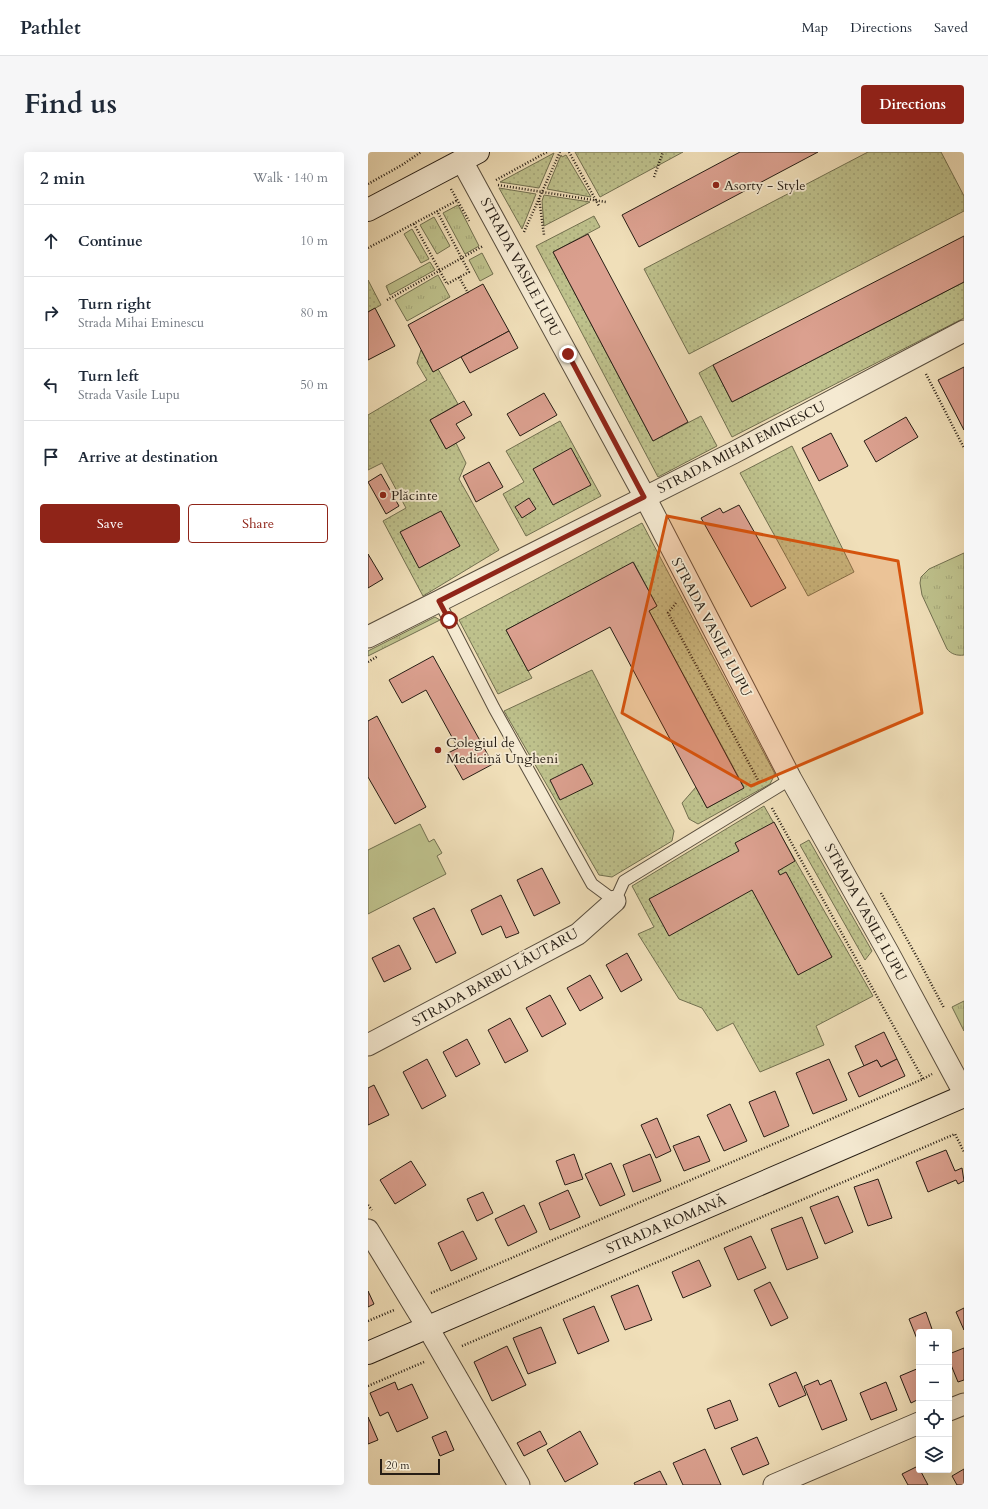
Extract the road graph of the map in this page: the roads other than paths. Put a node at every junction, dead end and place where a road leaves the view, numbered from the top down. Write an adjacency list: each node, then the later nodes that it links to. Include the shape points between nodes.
1 (470, 156): 2 (main road); 4 (street, STRADA VASILE LUPU)
2 (368, 210)
3 (964, 331): 4 (street, STRADA MIHAI EMINESCU)
4 (644, 497): 5 (street, STRADA MIHAI EMINESCU); 7 (street, STRADA VASILE LUPU)
5 (439, 601): 6 (street, STRADA MIHAI EMINESCU); 8 (lane, via 494,708 592,884)
6 (368, 638)
7 (792, 779): 8 (lane, STRADA BARBU LĂUTARU, via 624,881); 10 (street, STRADA VASILE LUPU)
8 (615, 901): 9 (street, STRADA BARBU LĂUTARU, via 578,934)
9 (368, 1045)
10 (964, 1093)
11 (964, 1096): 13 (main road, STRADA ROMANĂ)
12 (368, 1230): 13 (street)
13 (428, 1328): 14 (main road, STRADA ROMANĂ); 18 (street)
14 (368, 1354)
15 (964, 1404): 16 (street)
16 (952, 1409)
17 (916, 1424): 19 (street)
18 (518, 1485)
19 (774, 1485)

